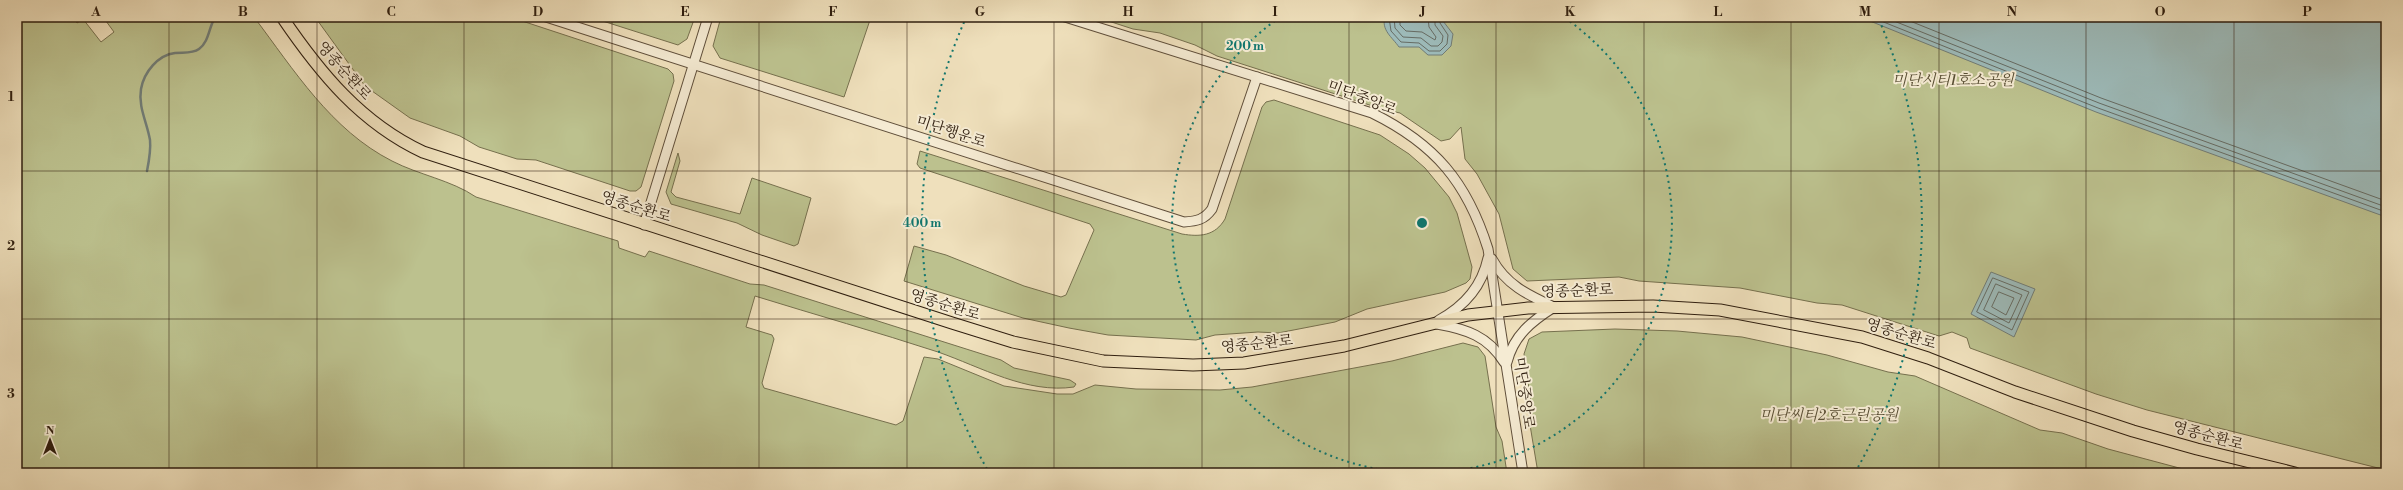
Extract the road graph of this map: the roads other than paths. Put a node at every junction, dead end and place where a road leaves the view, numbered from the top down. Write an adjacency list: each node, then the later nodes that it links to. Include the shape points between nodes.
1 (282, 17): 7 (main road, 영종순환로, via 333,86 371,122 404,143 446,161)
2 (546, 17): 5 (street, 미단행운로)
3 (708, 17): 5 (street)
4 (1065, 17): 6 (street, 미단중앙로)
5 (693, 64): 6 (street, 미단행운로, via 1184,222 1206,217 1212,209); 7 (street)
6 (1256, 77): 8 (street, 미단중앙로, via 1372,113 1417,139 1453,174 1468,196)
7 (644, 225): 11 (main road, 영종순환로, via 1006,340 1103,361 1193,365 1244,363 1344,346)
8 (1489, 253): 9 (street, via 1508,282 1529,296); 10 (street, 미단중앙로); 11 (street, via 1480,284 1449,314)
9 (1554, 307): 10 (main road, 영종순환로); 12 (street, via 1534,320 1518,337); 14 (main road, 영종순환로, via 1685,307 1753,315 1822,328 1917,354 2015,392 2133,431)
10 (1498, 311): 11 (main road, 영종순환로); 12 (street, 미단중앙로)
11 (1433, 323): 12 (street, via 1477,334 1493,347)
12 (1506, 365): 13 (street, 미단중앙로)
13 (1523, 473)
14 (2295, 473)

